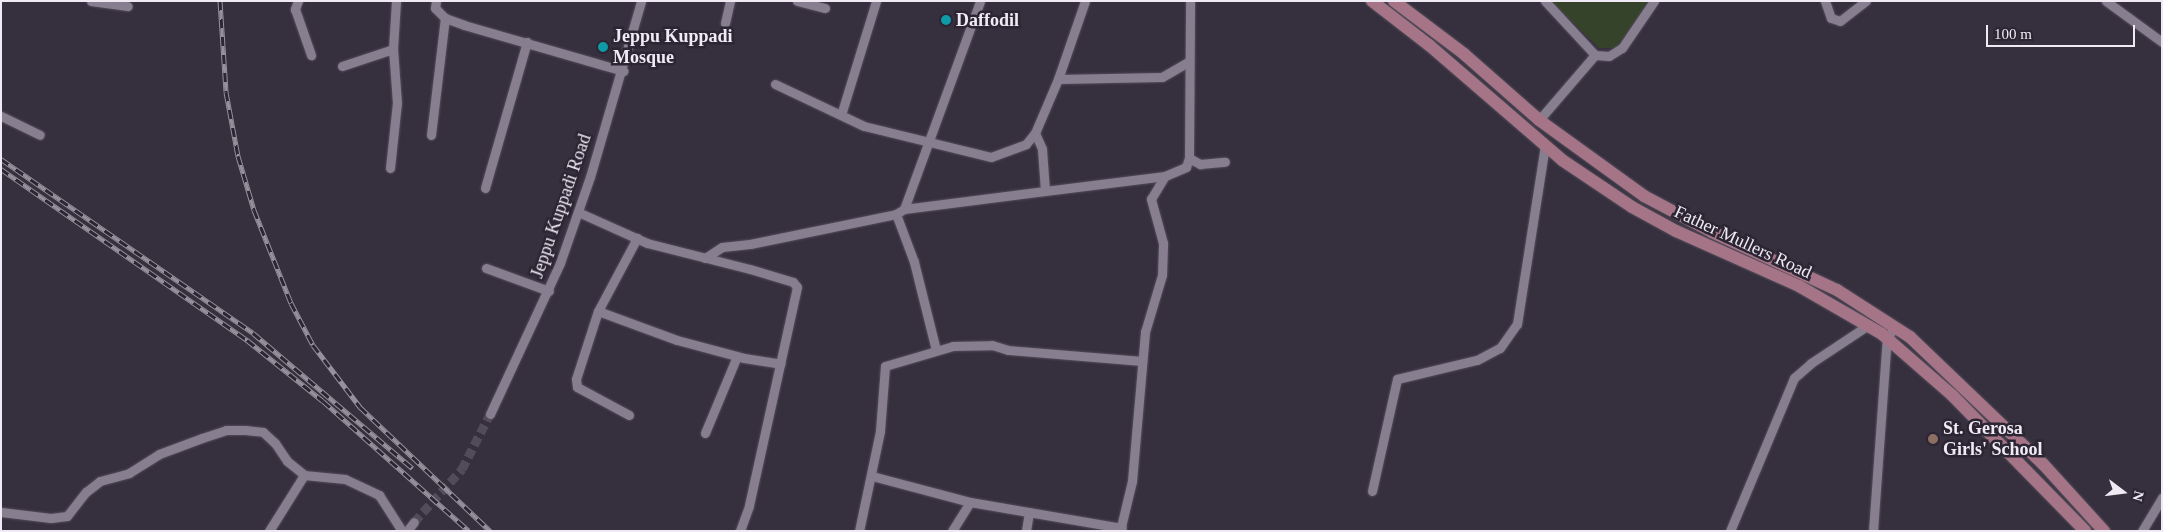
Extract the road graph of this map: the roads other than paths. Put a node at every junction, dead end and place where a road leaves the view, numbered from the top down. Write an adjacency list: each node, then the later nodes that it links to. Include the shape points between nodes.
1 (91, 1): 19 (street)
2 (298, 1): 26 (street, via 295,9)
3 (396, 1): 25 (street)
4 (436, 1): 21 (street, via 435,8)
5 (641, 1): 30 (street, Jeppu Kuppadi Road)
6 (730, 1): 22 (street)
7 (797, 1): 20 (street)
8 (876, 1): 33 (street)
9 (980, 1): 39 (street)
10 (1085, 1): 31 (street)
11 (1190, 1): 28 (street)
12 (1372, 1): 40 (main road, Father Mullers Road, via 1430,45)
13 (1394, 1): 35 (main road, via 1464,54)
14 (1545, 1): 27 (street)
15 (1654, 1): 27 (street, via 1622,48 1610,56)
16 (1825, 1): 17 (street, via 1831,18 1840,22)
17 (1866, 1)
18 (2106, 1): 24 (street)
19 (128, 6)
20 (825, 8)
21 (444, 18): 23 (street); 37 (street)
22 (725, 23)
23 (527, 42): 30 (street); 45 (street)
24 (2162, 42)
25 (393, 49): 29 (street); 43 (street, via 397,103)
26 (312, 55)
27 (1595, 55): 35 (street)
28 (1188, 62): 31 (street, via 1162,77); 41 (street)
29 (342, 66)
30 (622, 71): 48 (street, Jeppu Kuppadi Road)
31 (1058, 79): 36 (street)
32 (775, 84): 33 (street)
33 (841, 115): 39 (street, via 864,126)
34 (1, 116): 38 (street)
35 (1539, 120): 55 (main road, via 1644,196 1712,232 1837,290)
36 (1035, 133): 39 (street, via 1026,144 991,157); 46 (street, via 1042,149)
37 (431, 135)
38 (40, 136)
39 (929, 143): 47 (street)
40 (1545, 145): 54 (main road, Father Mullers Road, via 1632,208 1799,286); 66 (street, via 1517,324 1500,348 1477,360 1397,379)
41 (1189, 158): 42 (street, via 1200,164); 44 (street, via 1186,166)
42 (1225, 162)
43 (390, 168)
44 (1165, 176): 46 (street); 59 (street, via 1151,199 1163,243 1162,275 1150,308)
45 (485, 188)
46 (1045, 191): 47 (street)
47 (900, 211): 50 (street, via 750,244 722,246); 57 (street)
48 (578, 212): 49 (street); 52 (street, Jeppu Kuppadi Road)
49 (637, 238): 50 (street); 53 (street)
50 (705, 258): 60 (street, via 792,282 797,287)
51 (486, 268): 52 (street)
52 (549, 291): 61 (street, Jeppu Kuppadi Road)
53 (598, 310): 58 (street, via 677,340); 62 (street, via 576,386)
54 (1866, 326): 56 (main road, Father Mullers Road); 80 (street, via 1794,378)
55 (1895, 326): 56 (street); 83 (main road, via 2008,429)
56 (1887, 338): 81 (street); 82 (main road, Father Mullers Road, via 1954,396)
57 (936, 350): 59 (street, via 992,345 1008,350); 65 (street, via 885,366 880,430)
58 (737, 356): 60 (street); 63 (street)
59 (1141, 361): 72 (street, via 1132,481)
60 (780, 364): 76 (street, via 749,506)
61 (490, 414)
62 (629, 415)
63 (704, 433)
64 (304, 475): 69 (street, via 262,432 226,430 159,454 129,473 100,481 86,492 67,516 51,518); 73 (street); 74 (street, via 345,478 363,485 380,495)
65 (872, 476): 68 (street); 77 (street)
66 (1372, 491)
67 (2162, 498): 84 (street)
68 (970, 502): 70 (street); 78 (street)
69 (1, 512)
70 (1029, 512): 72 (street); 79 (street)
71 (414, 522): 75 (street)
72 (1121, 529)
73 (269, 531)
74 (402, 531)
75 (407, 531)
76 (740, 531)
77 (859, 531)
78 (952, 531)
79 (1026, 531)
80 (1730, 531)
81 (1873, 531)
82 (2085, 531)
83 (2104, 531)
84 (2142, 531)

